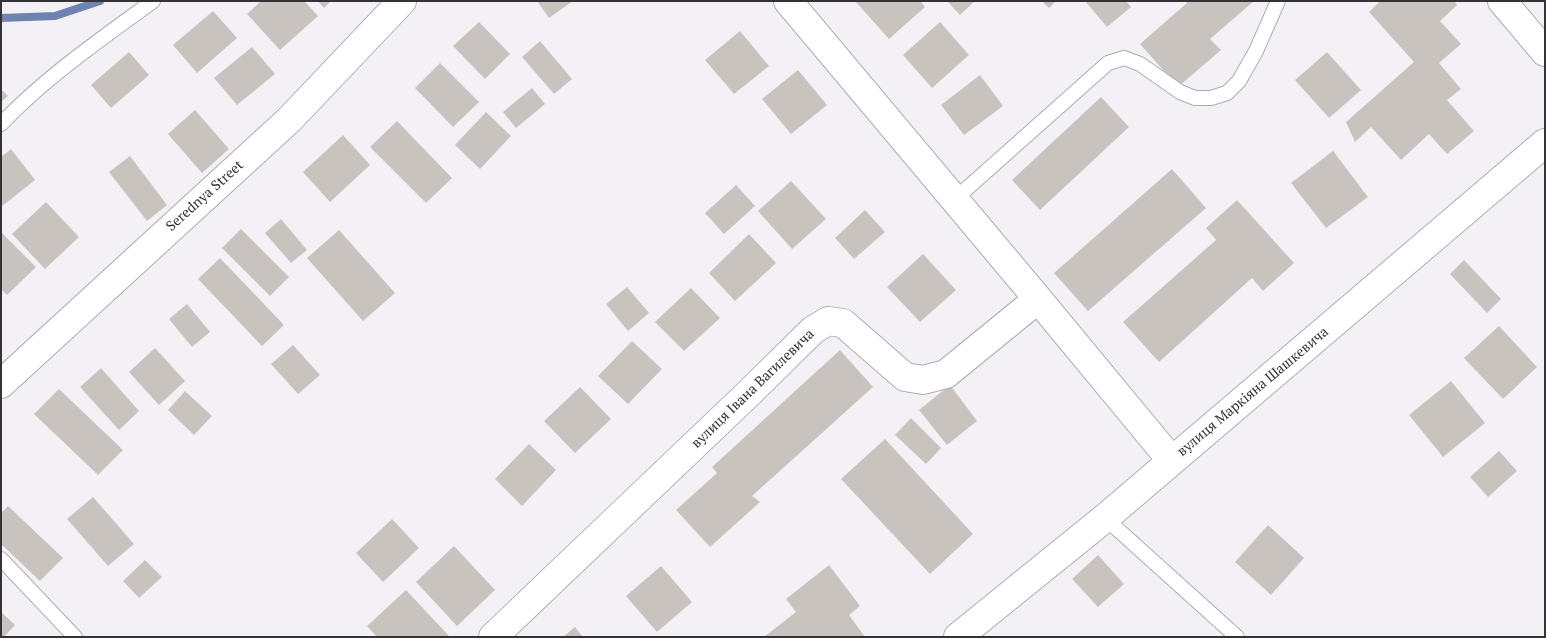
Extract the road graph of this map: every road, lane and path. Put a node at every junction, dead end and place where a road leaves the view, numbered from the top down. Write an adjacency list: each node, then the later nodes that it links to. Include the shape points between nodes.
1 (153, 1): 7 (lane, via 61,68)
2 (402, 1): 11 (street, Serednya Street, via 289,120)
3 (788, 1): 9 (street)
4 (1278, 1): 9 (lane, via 1252,58 1239,81 1227,93 1195,98 1180,92 1140,64 1124,58 1108,63)
5 (1502, 1): 6 (street)
6 (1545, 52)
7 (1, 124)
8 (1545, 143): 12 (street, вулиця Маркіяна Шашкевича)
9 (955, 199): 10 (street)
10 (1038, 298): 12 (street); 16 (street, вулиця Івана Вагилевича, via 946,374 923,380 905,377 843,323 828,321 813,330)
11 (1, 384)
12 (1172, 461): 13 (street, вулиця Маркіяна Шашкевича)
13 (1105, 518): 17 (street, вулиця Маркіяна Шашкевича); 18 (lane)
14 (1, 559): 15 (lane)
15 (75, 637)
16 (493, 637)
17 (958, 637)
18 (1237, 637)

